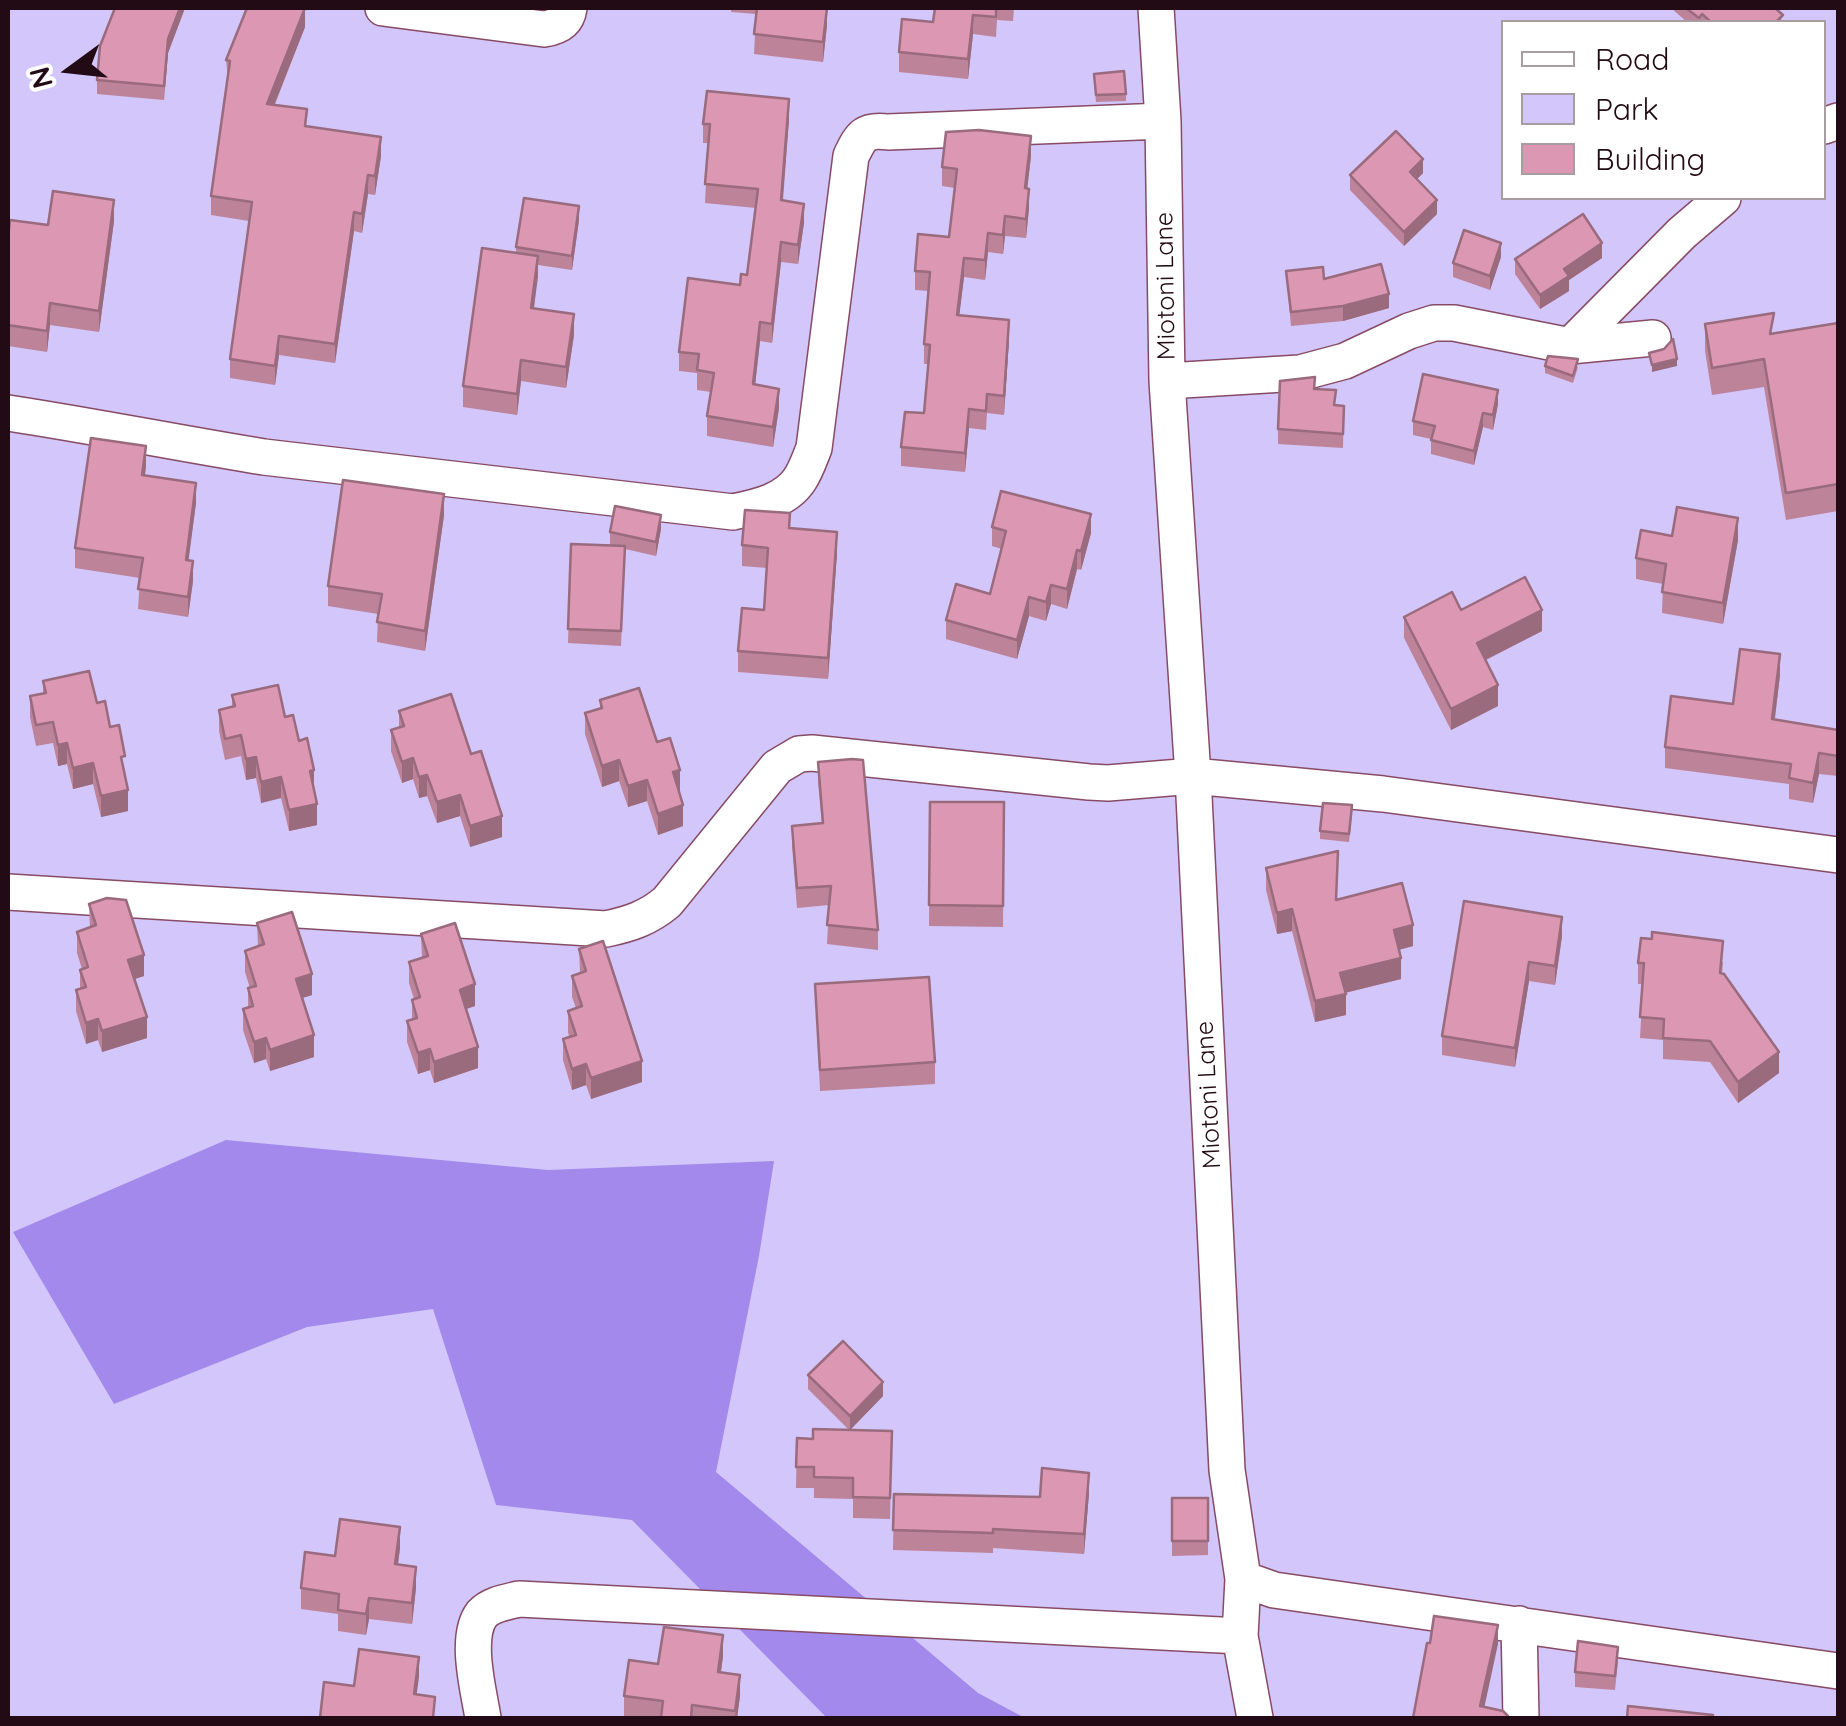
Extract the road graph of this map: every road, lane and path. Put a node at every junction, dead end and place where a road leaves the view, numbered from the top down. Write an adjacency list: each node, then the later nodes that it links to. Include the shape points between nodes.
1 (383, 8): 2 (street, via 544,30 563,22)
2 (570, 8)
3 (1156, 8): 4 (street, Miotoni Lane)
4 (1164, 122): 8 (street, Miotoni Lane); 9 (street, via 864,134 851,156 814,448 790,492 752,508 734,512 264,456)
5 (1721, 200): 7 (street)
6 (1653, 338): 7 (street)
7 (1570, 346): 8 (street, via 1434,323 1300,373)
8 (1167, 382): 10 (street, Miotoni Lane)
9 (8, 412)
10 (1193, 776): 11 (street, via 1382,794); 12 (street, via 1108,783 798,754 777,768 667,902 651,915 606,929); 13 (street, Miotoni Lane, via 1227,1470)
11 (1838, 855)
12 (8, 892)
13 (1242, 1579): 14 (street, via 1274,1590); 15 (street, Miotoni Lane)
14 (1519, 1624): 16 (street); 19 (street)
15 (1240, 1636): 17 (street, via 520,1600 484,1611 476,1626); 18 (street, Miotoni Lane)
16 (1838, 1671)
17 (483, 1718)
18 (1254, 1718)
19 (1521, 1718)

